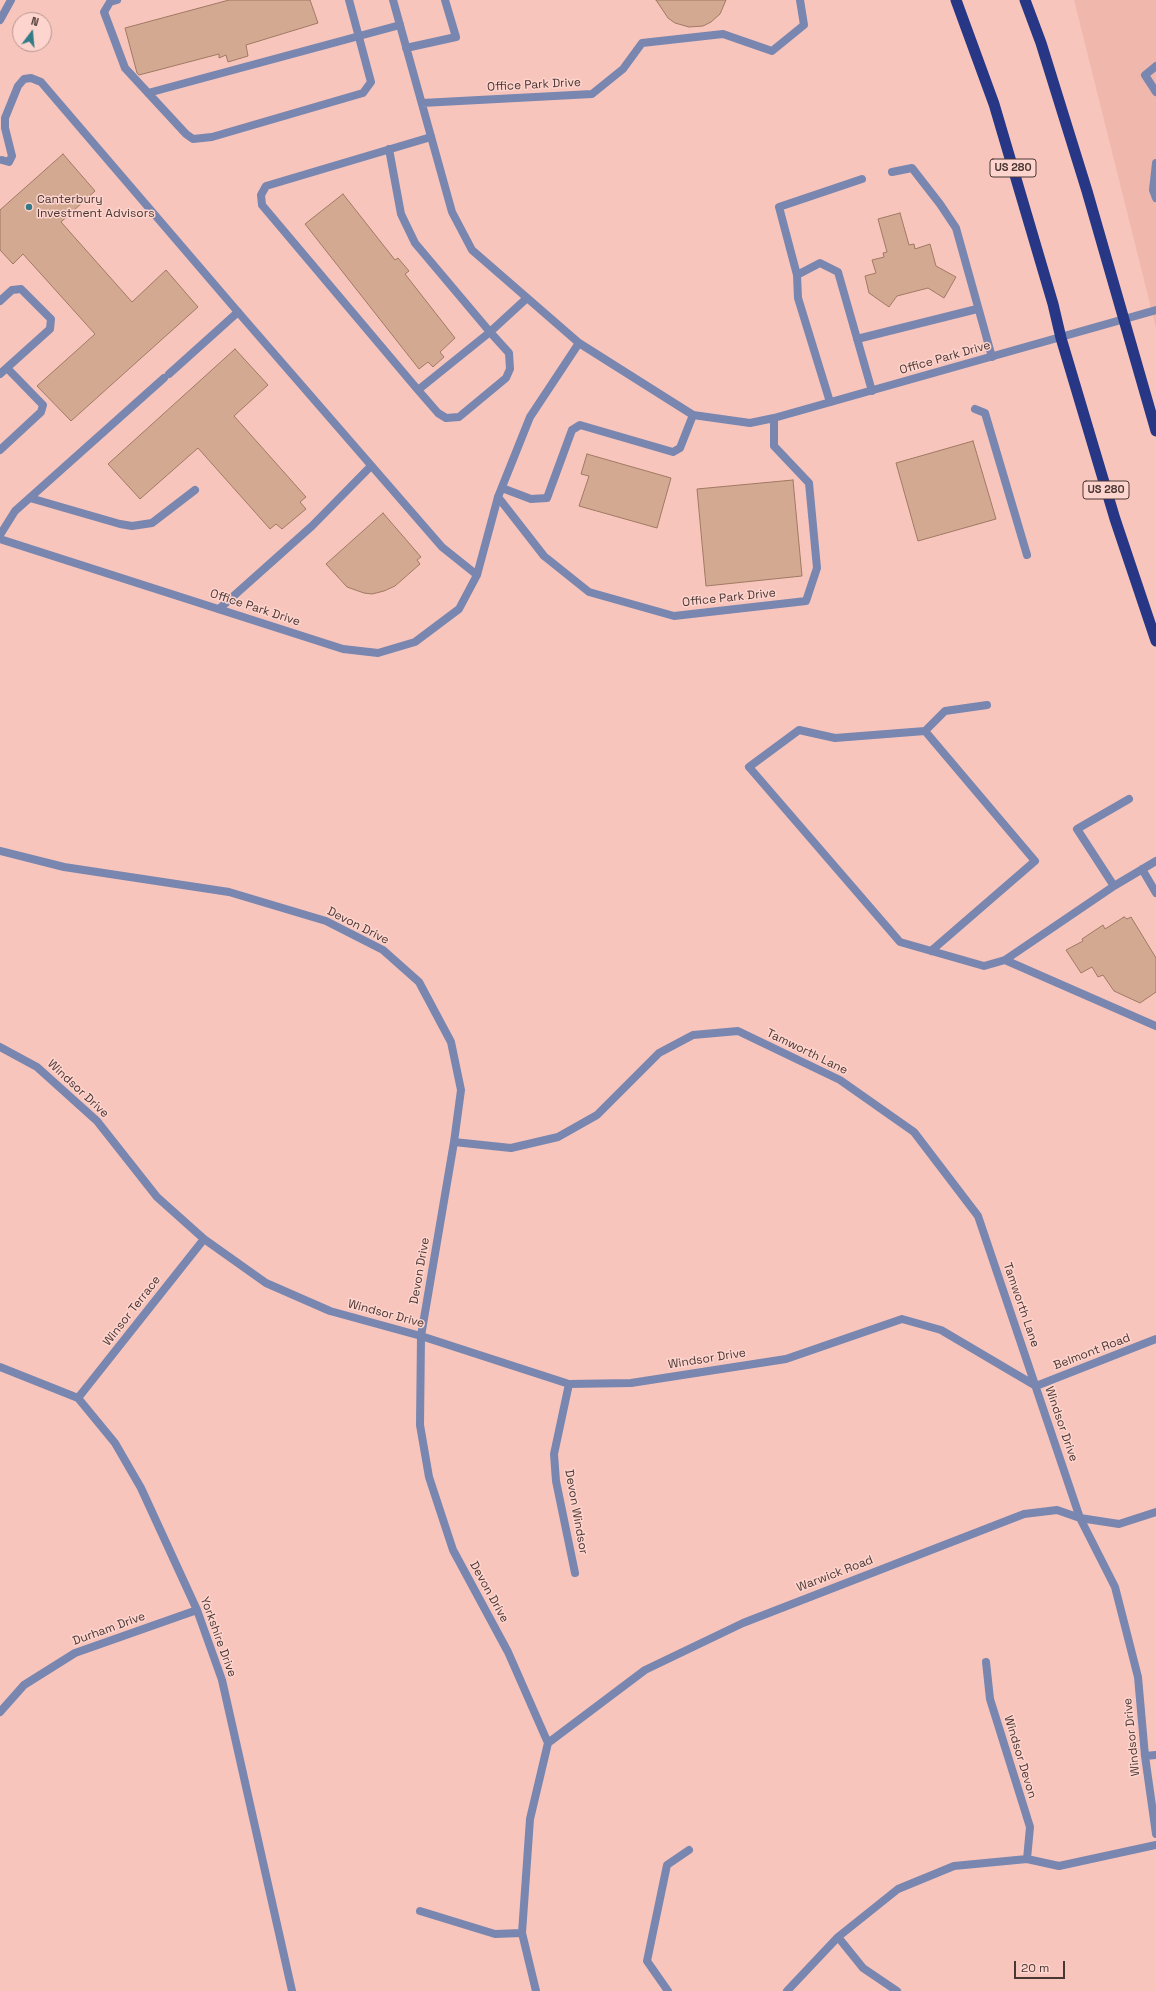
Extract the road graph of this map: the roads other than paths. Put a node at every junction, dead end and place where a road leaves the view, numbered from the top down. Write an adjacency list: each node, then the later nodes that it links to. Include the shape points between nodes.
1 (11, 0): 9 (street)
2 (117, 0): 15 (street, via 110,2 104,12 125,68)
3 (349, 0): 11 (street)
4 (393, 0): 10 (street, Office Park Drive)
5 (445, 0): 12 (street, via 456,37)
6 (800, 0): 16 (street, Office Park Drive, via 804,25 772,51 723,34 642,43 623,69 592,94)
7 (956, 0): 32 (highway, US 280, via 994,104)
8 (1025, 0): 30 (highway, via 1041,43 1084,183)
9 (0, 20)
10 (400, 25): 11 (street); 12 (street, Office Park Drive)
11 (360, 36): 15 (street); 15 (street, via 371,82 364,93 212,137 193,139)
12 (406, 48): 16 (street, Office Park Drive)
13 (1156, 66): 14 (street, via 1145,75)
14 (1156, 92)
15 (148, 93)
16 (422, 103): 17 (street, Office Park Drive)
17 (431, 137): 18 (street); 25 (street, Office Park Drive, via 452,212 472,250)
18 (389, 149): 31 (street, via 401,214 415,244); 38 (street, via 266,186 261,194 262,205)
19 (1, 159): 29 (street, via 9,162 12,156 5,118 18,86 24,79 30,78 41,82)
20 (1156, 163): 23 (street, via 1153,190)
21 (892, 172): 27 (street, via 912,168 956,228)
22 (862, 180): 24 (street, via 779,207)
23 (1156, 198)
24 (797, 275): 33 (street, via 820,263 838,272); 40 (street, via 798,298)
25 (527, 298): 31 (street); 34 (street, Office Park Drive)
26 (0, 301): 36 (street, via 12,290 21,289 51,319 50,329)
27 (977, 309): 33 (street); 35 (street)
28 (1156, 310): 30 (street, Office Park Drive)
29 (238, 312): 46 (street); 50 (street)
30 (1123, 320): 32 (street, Office Park Drive); 44 (highway, via 1137,359)
31 (490, 332): 38 (street); 38 (street, via 509,352 510,369 506,378 458,418 446,418 438,413)
32 (1061, 338): 35 (street, Office Park Drive); 56 (highway, US 280, via 1115,519)
33 (857, 339): 39 (street)
34 (579, 343): 42 (street, Office Park Drive); 47 (street, Office Park Drive, via 530,417)
35 (992, 357): 39 (street, Office Park Drive)
36 (7, 368): 37 (street); 45 (street, via 43,406 41,412)
37 (0, 374)
38 (418, 390)
39 (872, 391): 40 (street, Office Park Drive)
40 (830, 402): 43 (street, Office Park Drive)
41 (975, 409): 53 (street, via 985,413)
42 (692, 416): 43 (street, Office Park Drive, via 750,423); 47 (street, via 680,448 673,452 580,425 572,430 547,498 531,500)
43 (774, 418): 49 (street, Office Park Drive, via 774,446 809,483 817,568 806,601 674,616 589,592 544,556)
44 (1156, 431)
45 (0, 450)
46 (372, 466): 54 (street, via 442,547); 55 (street, via 312,526)
47 (502, 488): 49 (street, Office Park Drive)
48 (194, 490): 50 (street, via 152,524 132,526)
49 (498, 497): 54 (street, Office Park Drive)
50 (30, 498): 51 (street, via 15,511)
51 (0, 535)
52 (0, 539): 55 (street, Office Park Drive)
53 (1027, 555)
54 (477, 574): 55 (street, Office Park Drive, via 459,609 415,642 378,653 343,649)
55 (219, 609)
56 (1156, 641)
57 (987, 705): 58 (street, via 945,711)
58 (925, 731): 65 (street, via 1035,861); 65 (street, via 835,738 798,730 749,767 900,942)
59 (1129, 799): 63 (street, via 1077,830)
60 (0, 850): 69 (street, Devon Drive, via 64,867 229,892 326,921 383,950 418,982 451,1042 461,1090)
61 (1156, 861): 62 (street)
62 (1142, 869): 63 (street); 64 (street)
63 (1114, 886): 66 (street)
64 (1156, 893)
65 (931, 951): 66 (street, via 984,966)
66 (1005, 960): 67 (street)
67 (1156, 1026)
68 (0, 1047): 70 (street, Windsor Drive, via 37,1067 97,1122 157,1197)
69 (454, 1142): 71 (street, Devon Drive); 75 (street, Tamworth Lane, via 511,1148 558,1137 597,1115 659,1053 693,1035 738,1031 840,1080 914,1132 978,1216)
70 (204, 1239): 71 (street, Windsor Drive, via 266,1283 330,1312); 76 (street, Winsor Terrace)
71 (421, 1336): 74 (street, Windsor Drive); 83 (street, Devon Drive, via 420,1425 429,1477 452,1550 508,1652)
72 (1156, 1340): 75 (street, Belmont Road)
73 (0, 1367): 76 (street, Yorkshire Drive)
74 (569, 1384): 75 (street, Windsor Drive, via 631,1384 786,1359 902,1319 941,1330); 79 (street, Devon Windsor, via 554,1454 556,1481)
75 (1036, 1386): 78 (street, Windsor Drive)
76 (78, 1398): 80 (street, Yorkshire Drive, via 116,1444 141,1488)
77 (1156, 1512): 78 (street, Warwick Road, via 1119,1524)
78 (1080, 1518): 83 (street, Warwick Road, via 1057,1510 1024,1514 743,1623 645,1670); 85 (street, Windsor Drive, via 1115,1587 1138,1678)
79 (575, 1573)
80 (197, 1610): 82 (street, Durham Drive, via 75,1653 24,1685); 93 (street, Yorkshire Drive, via 222,1680)
81 (986, 1662): 89 (street, Windsor Devon, via 990,1699 1030,1827)
82 (0, 1712)
83 (548, 1743): 91 (street, via 530,1819)
84 (1156, 1755): 85 (street)
85 (1145, 1756): 86 (street, Windsor Drive)
86 (1156, 1834)
87 (1156, 1845): 89 (street, via 1059,1866)
88 (689, 1850): 95 (street, via 667,1865 647,1961)
89 (1027, 1859): 92 (street, via 954,1866 898,1889)
90 (420, 1911): 91 (street, via 495,1934)
91 (522, 1933): 94 (street)
92 (838, 1937): 96 (street); 97 (street, via 863,1968)
93 (292, 1991)
94 (536, 1991)
95 (668, 1991)
96 (788, 1991)
97 (897, 1991)

